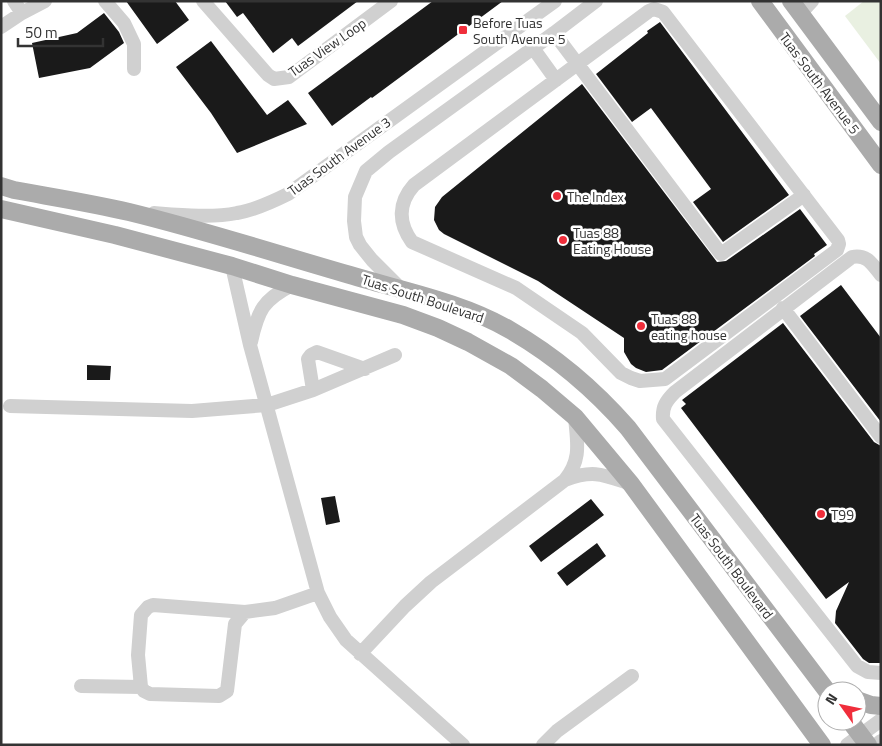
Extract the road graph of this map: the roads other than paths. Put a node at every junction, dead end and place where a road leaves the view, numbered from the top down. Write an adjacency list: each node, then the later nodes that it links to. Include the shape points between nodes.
1 (14, 1): 10 (street)
2 (45, 1): 10 (street)
3 (105, 1): 15 (street, via 124,23 134,44)
4 (203, 1): 5 (street, Tuas View Loop, via 262,69 274,78 289,77)
5 (391, 1)
6 (555, 1): 22 (street, Tuas South Avenue 3, via 288,194 237,213)
7 (596, 1): 12 (street, Tuas South Avenue 3)
8 (760, 1): 18 (main road, Tuas South Avenue 5)
9 (801, 5): 17 (main road, Tuas South Avenue 5)
10 (22, 7): 11 (street)
11 (1, 27)
12 (554, 33): 13 (street, Tuas South Avenue 3); 14 (street)
13 (533, 48): 16 (street); 26 (street, Tuas South Avenue 3, via 366,171 355,197 356,237 372,260)
14 (577, 65): 16 (street); 20 (street, via 649,11 663,12); 20 (street, via 721,254)
15 (134, 69)
16 (556, 80): 20 (street, via 414,185 403,202 402,224 412,242 516,288 582,333 621,373 631,378 640,381 665,379 837,250 838,240)
17 (881, 122)
18 (881, 165)
19 (1, 186): 22 (main road, Tuas South Avenue 3)
20 (804, 195)
21 (1, 209): 23 (main road)
22 (128, 212): 26 (main road, Tuas South Boulevard)
23 (232, 266): 25 (main road, Tuas South Boulevard); 28 (street)
24 (881, 275): 27 (street, via 864,257 852,257)
25 (292, 285): 28 (street, via 268,299 262,307); 34 (main road, Tuas South Boulevard, via 403,315 438,328 511,366)
26 (404, 291): 43 (main road, Tuas South Boulevard, via 483,316 510,330 581,379 605,401)
27 (783, 308): 35 (street); 41 (street, via 675,392 665,403 663,419 857,666 868,672)
28 (250, 345): 32 (street)
29 (395, 355): 30 (street)
30 (365, 369): 31 (street); 31 (street, via 314,353 308,359)
31 (313, 390): 32 (street)
32 (267, 405): 33 (street, via 192,411); 38 (street)
33 (10, 406)
34 (575, 417): 36 (street, via 578,452); 37 (main road, Tuas South Boulevard)
35 (881, 437)
36 (565, 480): 37 (street, via 591,473); 40 (street, via 431,582)
37 (631, 484): 53 (main road, Tuas South Boulevard)
38 (318, 593): 39 (street, via 276,608); 40 (street, via 337,629)
39 (245, 612): 45 (street, via 236,624 227,691 219,696 150,694); 45 (street, via 148,607 141,615 138,655)
40 (360, 654): 51 (street)
41 (881, 673)
42 (632, 676): 52 (street)
43 (820, 681)
44 (81, 686): 45 (street)
45 (141, 687)
46 (867, 704): 47 (main road)
47 (881, 706)
48 (881, 720): 49 (street)
49 (856, 736)
50 (881, 741): 54 (street)
51 (463, 745)
52 (543, 745)
53 (822, 745)
54 (876, 745)

